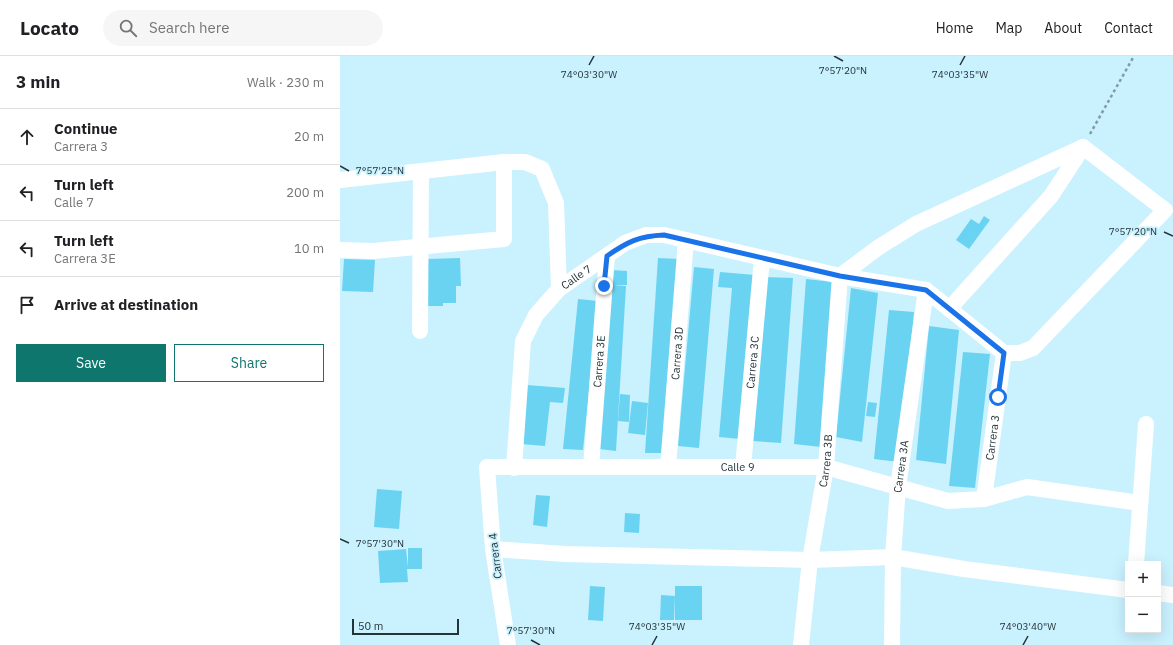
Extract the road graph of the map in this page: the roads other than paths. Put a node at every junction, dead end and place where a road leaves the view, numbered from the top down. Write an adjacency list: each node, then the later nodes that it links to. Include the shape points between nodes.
1 (1083, 146): 10 (street, via 916,224 879,246); 13 (street, via 1051,196); 15 (street, via 1165,210 1033,348 1020,353)
2 (504, 162): 3 (street); 6 (street, via 504,238); 11 (street, via 525,162 542,169 556,203)
3 (421, 171): 4 (street); 6 (street)
4 (340, 180)
5 (686, 240): 8 (street, Calle 7, via 664,235 646,235 625,243); 9 (street, Calle 7); 22 (street, Carrera 3D)
6 (422, 247): 7 (street, via 373,251); 14 (street)
7 (340, 250)
8 (607, 256): 11 (street, Calle 7); 18 (street, Carrera 3E)
9 (762, 258): 10 (street, Calle 7); 19 (street, Carrera 3C)
10 (840, 276): 12 (street, Calle 7); 20 (street, Carrera 3B)
11 (559, 289): 21 (street, Calle 7, via 536,315 523,341)
12 (926, 290): 13 (street); 23 (street, Carrera 3A)
13 (949, 309): 15 (street)
14 (420, 331)
15 (1004, 353): 24 (street, Carrera 3)
16 (1146, 424): 25 (street)
17 (487, 467): 21 (street, Calle 9); 26 (street, Carrera 4)
18 (591, 467): 21 (street, Calle 9); 22 (street, Calle 9)
19 (742, 467): 20 (street, Calle 9); 22 (street, Calle 9)
20 (826, 467): 23 (street, Calle 9); 28 (street, Carrera 3B)
21 (514, 468)
22 (668, 468)
23 (898, 487): 24 (street, Calle 9, via 948,501); 27 (street, Carrera 3A)
24 (984, 499): 25 (street, Calle 9, via 1027,487)
25 (1140, 503): 29 (street)
26 (493, 549): 28 (street, via 565,554); 33 (street, Carrera 4)
27 (893, 557): 28 (street); 30 (street); 35 (street, Carrera 3A)
28 (810, 560): 34 (street, Carrera 3B)
29 (1136, 561)
30 (1125, 590)
31 (1161, 593): 32 (street)
32 (1173, 595)
33 (508, 645)
34 (801, 645)
35 (892, 645)

